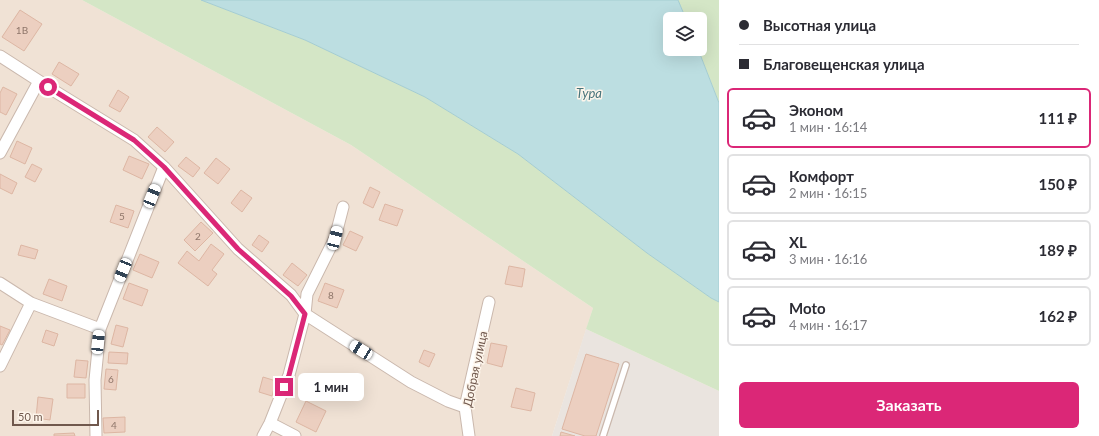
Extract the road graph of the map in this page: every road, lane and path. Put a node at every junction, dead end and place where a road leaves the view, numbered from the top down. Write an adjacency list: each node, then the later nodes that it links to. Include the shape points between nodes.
1 (0, 56): 2 (street)
2 (39, 81): 3 (street); 4 (street, via 134,140)
3 (0, 153)
4 (164, 167): 9 (street, via 238,249 291,296); 10 (street)
5 (343, 207): 9 (street, via 335,238 307,294)
6 (0, 283): 8 (street)
7 (489, 302): 13 (street, Добрая улица)
8 (31, 304): 10 (street); 12 (street)
9 (305, 314): 13 (street, via 411,382 448,401); 14 (street, via 289,375)
10 (100, 329): 15 (street, via 95,380)
11 (626, 365): 19 (lane)
12 (0, 366)
13 (465, 406): 18 (street, Добрая улица)
14 (270, 423): 16 (street); 17 (street)
15 (96, 436)
16 (263, 436)
17 (295, 436)
18 (469, 436)
19 (603, 436)

